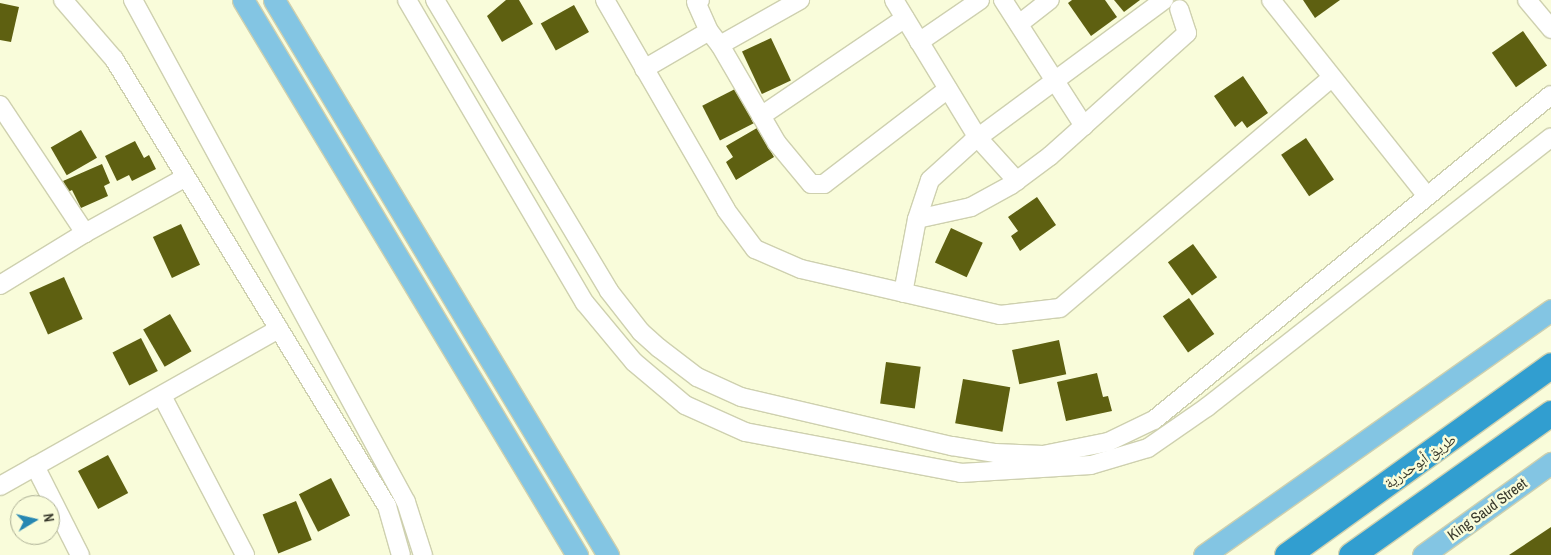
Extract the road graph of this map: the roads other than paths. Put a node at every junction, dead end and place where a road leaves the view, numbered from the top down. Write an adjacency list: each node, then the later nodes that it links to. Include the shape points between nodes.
1 (63, 0): 34 (street, via 114,59)
2 (133, 0): 52 (street, via 406,502)
3 (243, 0): 53 (main road)
4 (274, 0): 54 (main road)
5 (407, 0): 32 (street, via 585,303 634,362 685,405 745,432 961,473 1091,465 1148,448 1207,407)
6 (604, 0): 24 (street)
7 (700, 0): 21 (street, via 696,2)
8 (800, 0): 23 (street)
9 (894, 0): 18 (street)
10 (980, 0): 22 (street)
11 (1003, 0): 19 (street)
12 (1050, 0): 19 (street)
13 (1164, 0): 26 (street)
14 (1271, 0): 25 (street)
15 (1527, 0): 20 (street)
16 (442, 2): 36 (street, via 609,291 653,343 697,377 741,397 952,446 1044,455 1108,442 1135,432 1154,420)
17 (1180, 3): 31 (street, via 1187,33)
18 (905, 18): 22 (street); 30 (street)
19 (1019, 24): 26 (street)
20 (1551, 29)
21 (709, 31): 23 (street); 24 (street)
22 (919, 42): 27 (street)
23 (720, 45): 30 (street)
24 (644, 69): 40 (street, via 726,210 755,248 801,269)
25 (1331, 78): 36 (street); 40 (street, via 1060,308 1000,315)
26 (1055, 81): 31 (street); 33 (street)
27 (948, 88): 30 (street, via 824,184 811,184 799,173); 33 (street)
28 (1551, 95): 36 (street)
29 (0, 105): 38 (street)
30 (761, 116)
31 (1084, 126): 35 (street)
32 (1551, 137)
33 (978, 138): 35 (street); 37 (street, via 930,180)
34 (186, 177): 38 (street); 42 (street)
35 (1017, 181): 37 (street, via 970,207)
36 (1426, 194)
37 (917, 219): 40 (street)
38 (85, 233): 39 (street)
39 (0, 285)
40 (902, 293)
41 (1551, 310): 55 (main road)
42 (279, 329): 44 (street); 51 (street, via 387,506)
43 (1551, 365): 56 (highway, طريق أبوحدرية)
44 (162, 396): 47 (street); 50 (street)
45 (1551, 413): 57 (highway)
46 (1551, 463): 58 (main road, King Saud Street)
47 (36, 466): 48 (street); 49 (street)
48 (0, 486)
49 (80, 555)
50 (245, 555)
51 (401, 555)
52 (423, 555)
53 (577, 555)
54 (608, 555)
55 (1204, 555)
56 (1287, 555)
57 (1351, 555)
58 (1423, 555)

